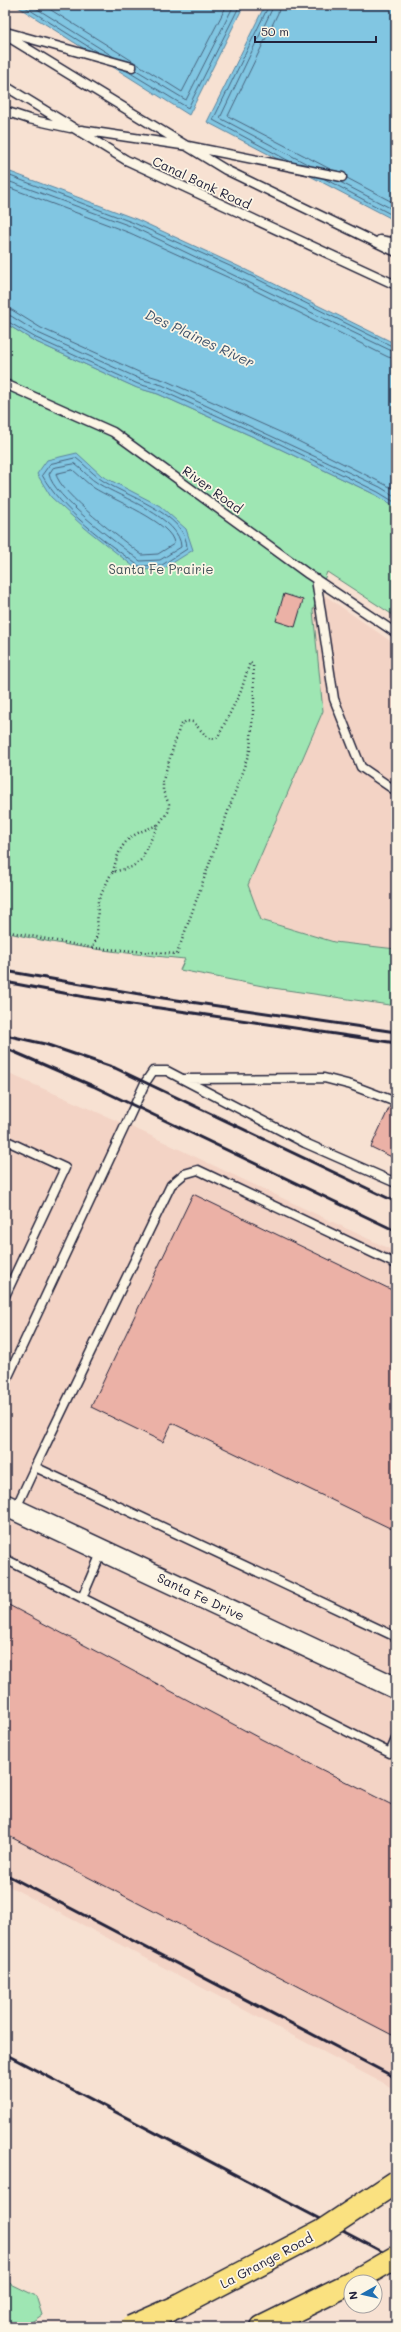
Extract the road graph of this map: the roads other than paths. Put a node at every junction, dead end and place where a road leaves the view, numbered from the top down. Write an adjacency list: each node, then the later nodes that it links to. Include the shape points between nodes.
1 (5, 32): 3 (lane)
2 (5, 35): 7 (lane)
3 (132, 66)
4 (5, 86): 6 (lane, Canal Bank Road)
5 (5, 111): 6 (lane)
6 (76, 129): 7 (lane); 12 (lane, Canal Bank Road, via 126,160)
7 (188, 146): 8 (lane); 9 (lane, via 226,170)
8 (342, 177)
9 (365, 237): 10 (lane); 11 (lane)
10 (396, 243)
11 (396, 252)
12 (396, 285)
13 (5, 384): 14 (lane, River Road, via 113,432)
14 (316, 579): 15 (lane, River Road); 16 (lane, via 334,699 361,767)
15 (396, 632)
16 (396, 791)
17 (184, 1079): 18 (lane, via 324,1078); 20 (lane, via 304,1143); 23 (lane, via 167,1071 152,1072 145,1083)
18 (396, 1102)
19 (5, 1140): 22 (lane, via 65,1168)
20 (396, 1183)
21 (396, 1264): 24 (lane, via 198,1170 184,1174 171,1185)
22 (5, 1296)
23 (5, 1383)
24 (35, 1467): 25 (lane); 29 (lane)
25 (10, 1507): 26 (street, Santa Fe Drive)
26 (103, 1551): 28 (lane); 30 (street, Santa Fe Drive)
27 (5, 1559): 28 (lane)
28 (82, 1598): 31 (lane, via 390,1753)
29 (396, 1637)
30 (396, 1688)
31 (395, 1744)
32 (396, 2182): 36 (highway, La Grange Road, bridge, via 322,2231 180,2306)
33 (396, 2257): 34 (highway, bridge)
34 (366, 2274)
35 (343, 2286): 37 (highway)
36 (131, 2327)
37 (262, 2327)

